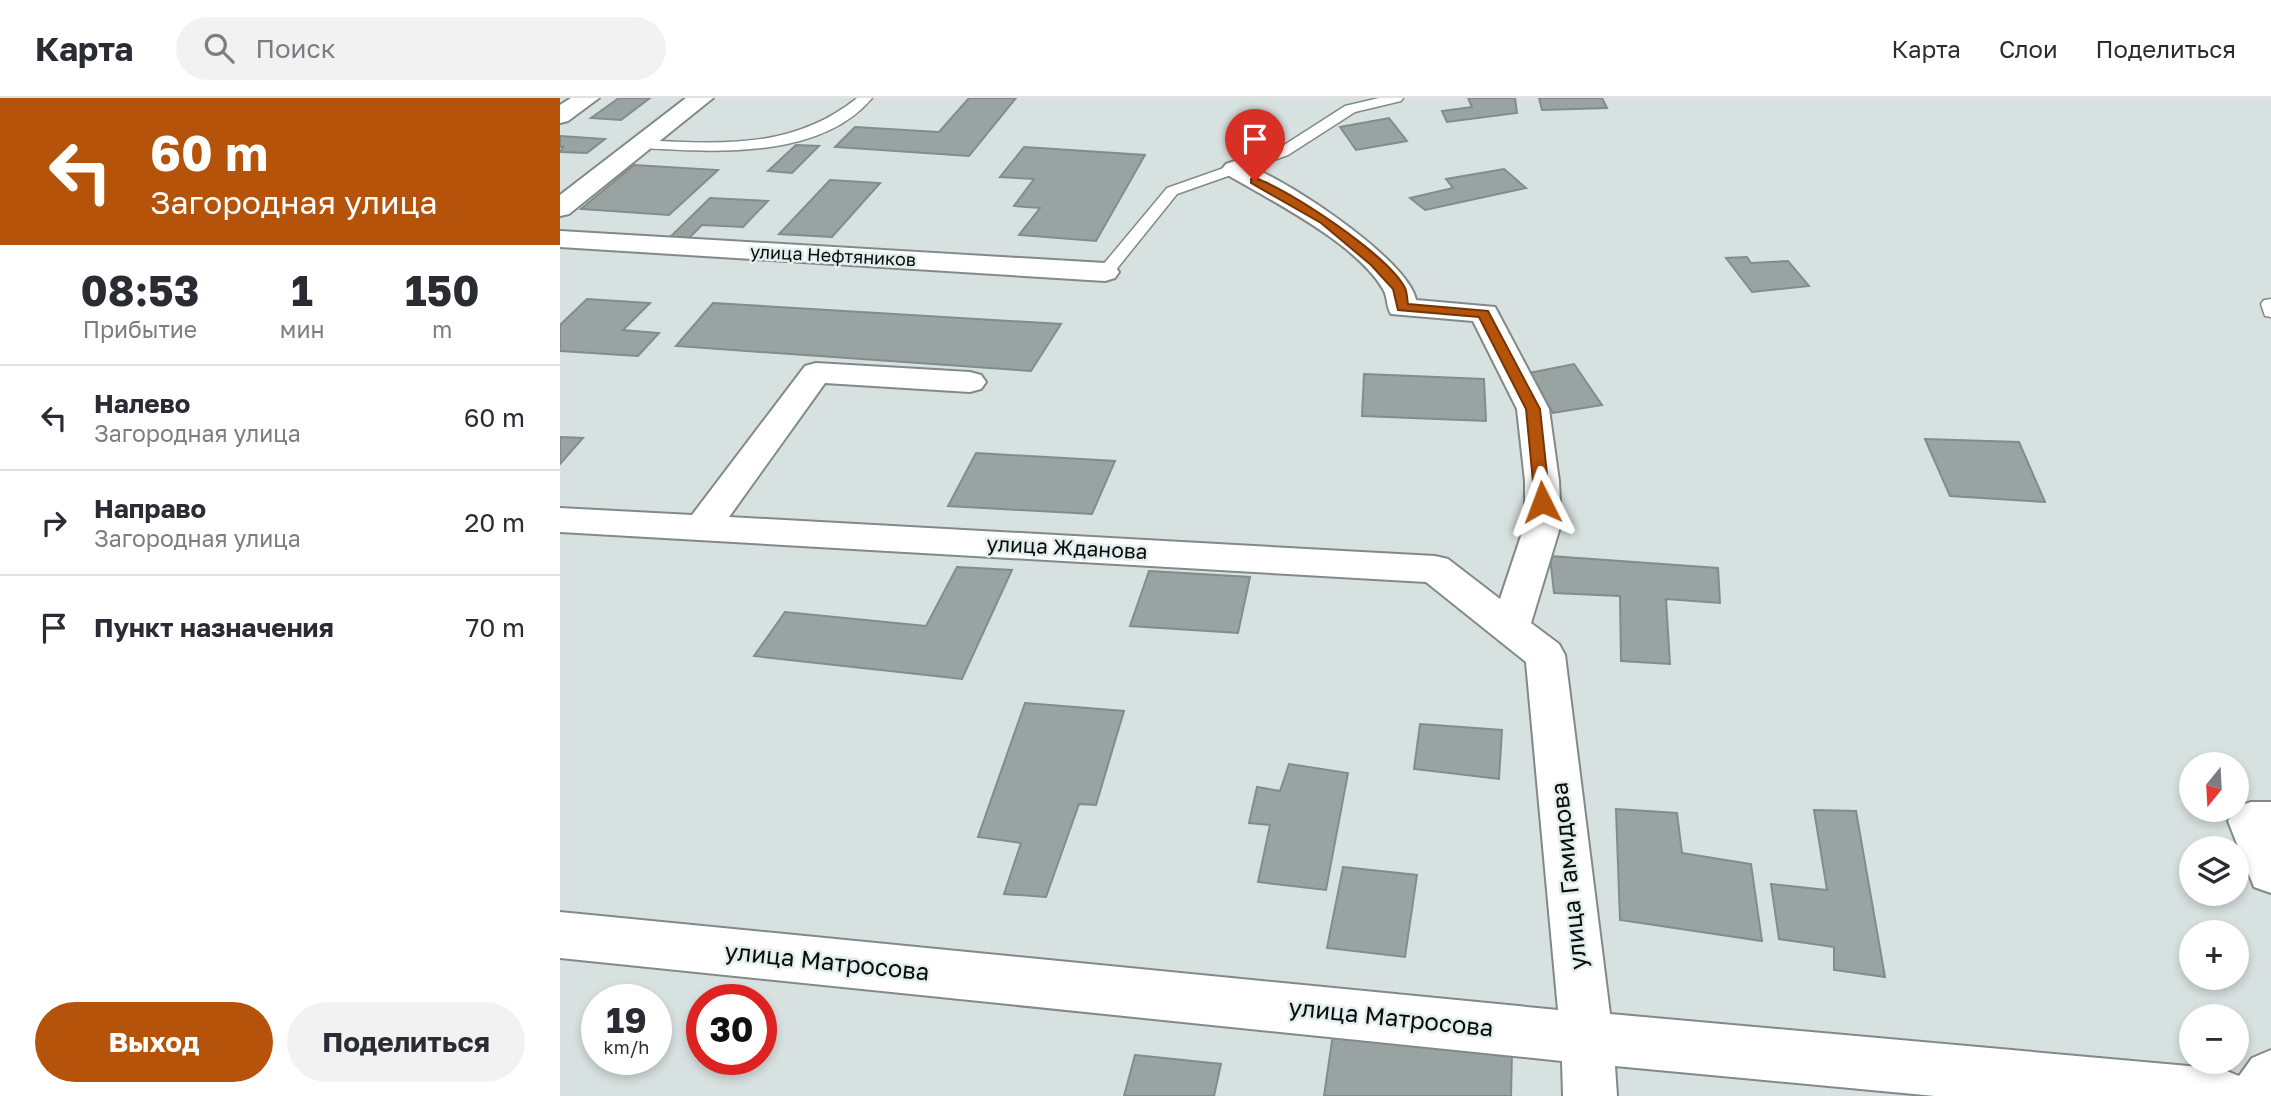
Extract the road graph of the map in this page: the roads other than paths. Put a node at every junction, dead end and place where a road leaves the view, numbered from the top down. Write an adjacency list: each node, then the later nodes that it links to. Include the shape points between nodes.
1 (587, 98): 6 (street)
2 (701, 98): 7 (street)
3 (865, 98): 7 (lane, via 852,111 816,129 774,142 724,148)
4 (1396, 98): 5 (lane)
5 (1350, 104): 8 (lane, via 1283,152)
6 (560, 116)
7 (642, 144): 9 (street)
8 (1235, 169): 11 (lane, via 1172,191); 15 (street, via 1335,229 1375,262 1399,289 1402,307 1483,313 1533,409 1543,524)
9 (560, 208)
10 (560, 239): 11 (street, улица Нефтяников)
11 (1105, 272)
12 (970, 382): 14 (street, via 816,373)
13 (560, 520): 14 (street, улица Жданова)
14 (702, 528): 15 (street, улица Жданова, via 1435,569)
15 (1528, 642): 19 (street, улица Гамидова)
16 (2271, 822): 17 (street, via 2250,821)
17 (2271, 872)
18 (560, 935): 19 (street, улица Матросова)
19 (1587, 1038): 21 (street, улица Гамидова); 22 (street, улица Матросова)
20 (2271, 1077): 23 (street)
21 (1590, 1096)
22 (2222, 1096)
23 (2258, 1096)

